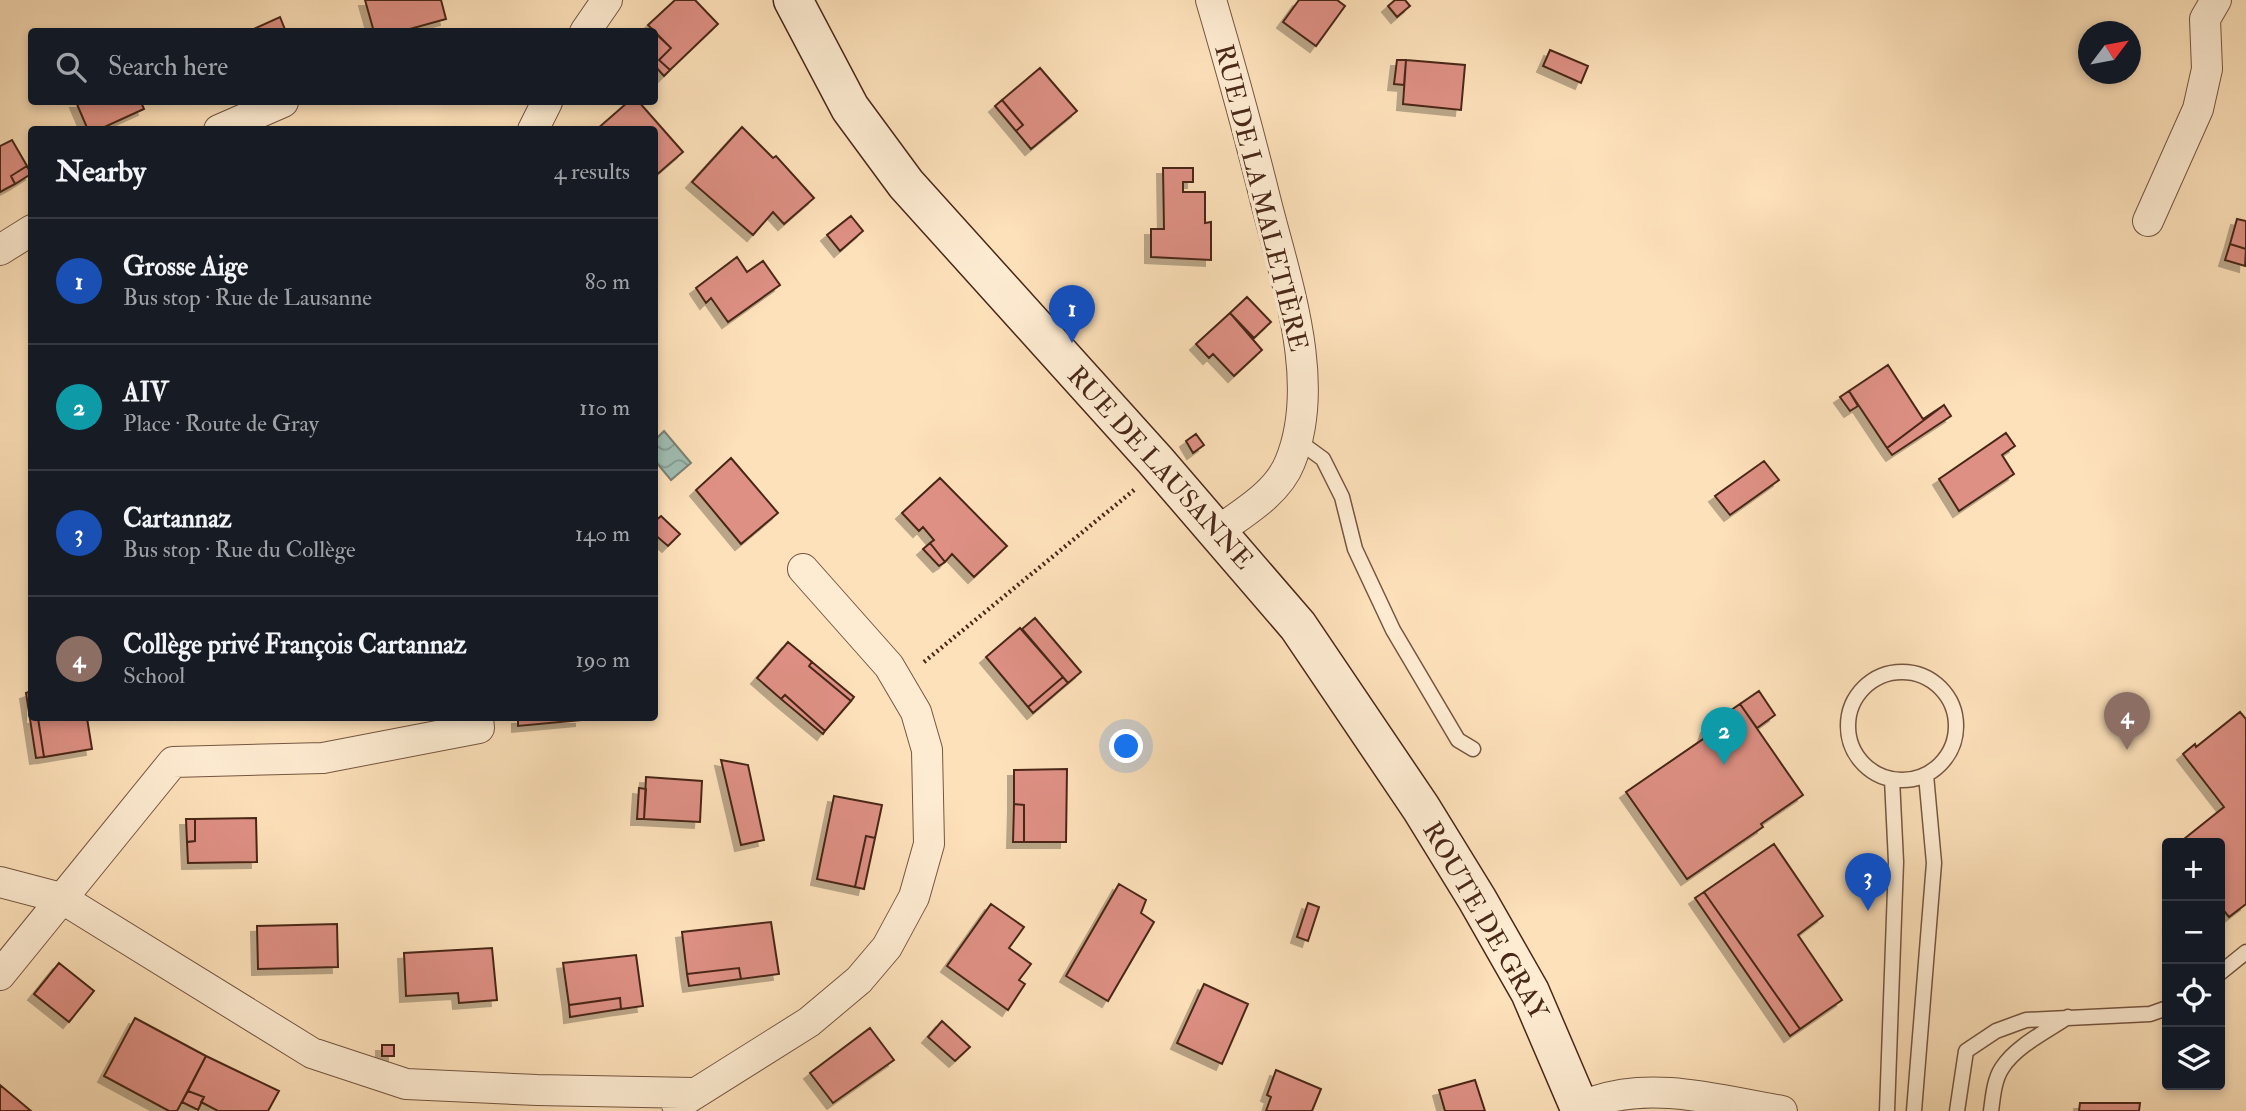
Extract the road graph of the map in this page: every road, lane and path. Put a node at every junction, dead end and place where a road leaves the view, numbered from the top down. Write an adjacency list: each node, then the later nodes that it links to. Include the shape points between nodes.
1 (607, 0): 5 (street)
2 (793, 0): 14 (main road, RUE DE LAUSANNE, via 850,108 906,184)
3 (1211, 0): 13 (street, RUE DE LA MALETIÈRE, via 1243,107 1294,313 1302,409)
4 (2216, 0): 10 (street, via 2205,19 2207,69 2198,109)
5 (588, 28)
6 (276, 105): 8 (street)
7 (546, 105): 9 (street)
8 (228, 126)
9 (535, 126)
10 (2148, 221)
11 (28, 232): 12 (street)
12 (0, 250)
13 (1297, 440): 15 (street, RUE DE LA MALETIÈRE, via 1290,464 1276,485); 19 (lane, via 1323,458 1342,498 1355,549 1393,630 1458,740)
14 (1161, 467): 15 (main road, RUE DE LAUSANNE); 17 (path)
15 (1218, 531): 22 (main road, RUE DE LAUSANNE, via 1298,626)
16 (803, 569): 17 (street)
17 (899, 683): 30 (street, via 916,712 928,750 929,844 914,897 887,947 859,980 809,1022)
18 (478, 721): 24 (street, via 479,728 323,758 173,762)
19 (1473, 750)
20 (1926, 775): 21 (lane); 21 (lane, via 1940,765 1956,735 1951,701 1925,676 1908,671 1889,673 1872,680 1859,693 1850,709 1848,727 1861,761); 35 (lane, via 1934,863)
21 (1892, 779): 34 (lane, via 1896,862)
22 (1421, 808): 31 (main road, ROUTE DE GRAY, via 1530,992)
23 (0, 881): 24 (street)
24 (61, 898): 27 (street); 30 (street, via 312,1053 406,1084)
25 (2246, 952): 26 (lane)
26 (2225, 969)
27 (0, 975)
28 (2162, 1010): 29 (lane)
29 (2070, 1016): 36 (lane, via 2026,1020 1996,1031 1966,1051); 37 (lane, via 2002,1067)
30 (694, 1093): 32 (street)
31 (1580, 1110): 33 (street, via 1609,1097 1673,1093)
32 (668, 1111)
33 (1782, 1111)
34 (1887, 1111)
35 (1913, 1111)
36 (1957, 1111)
37 (1991, 1111)

